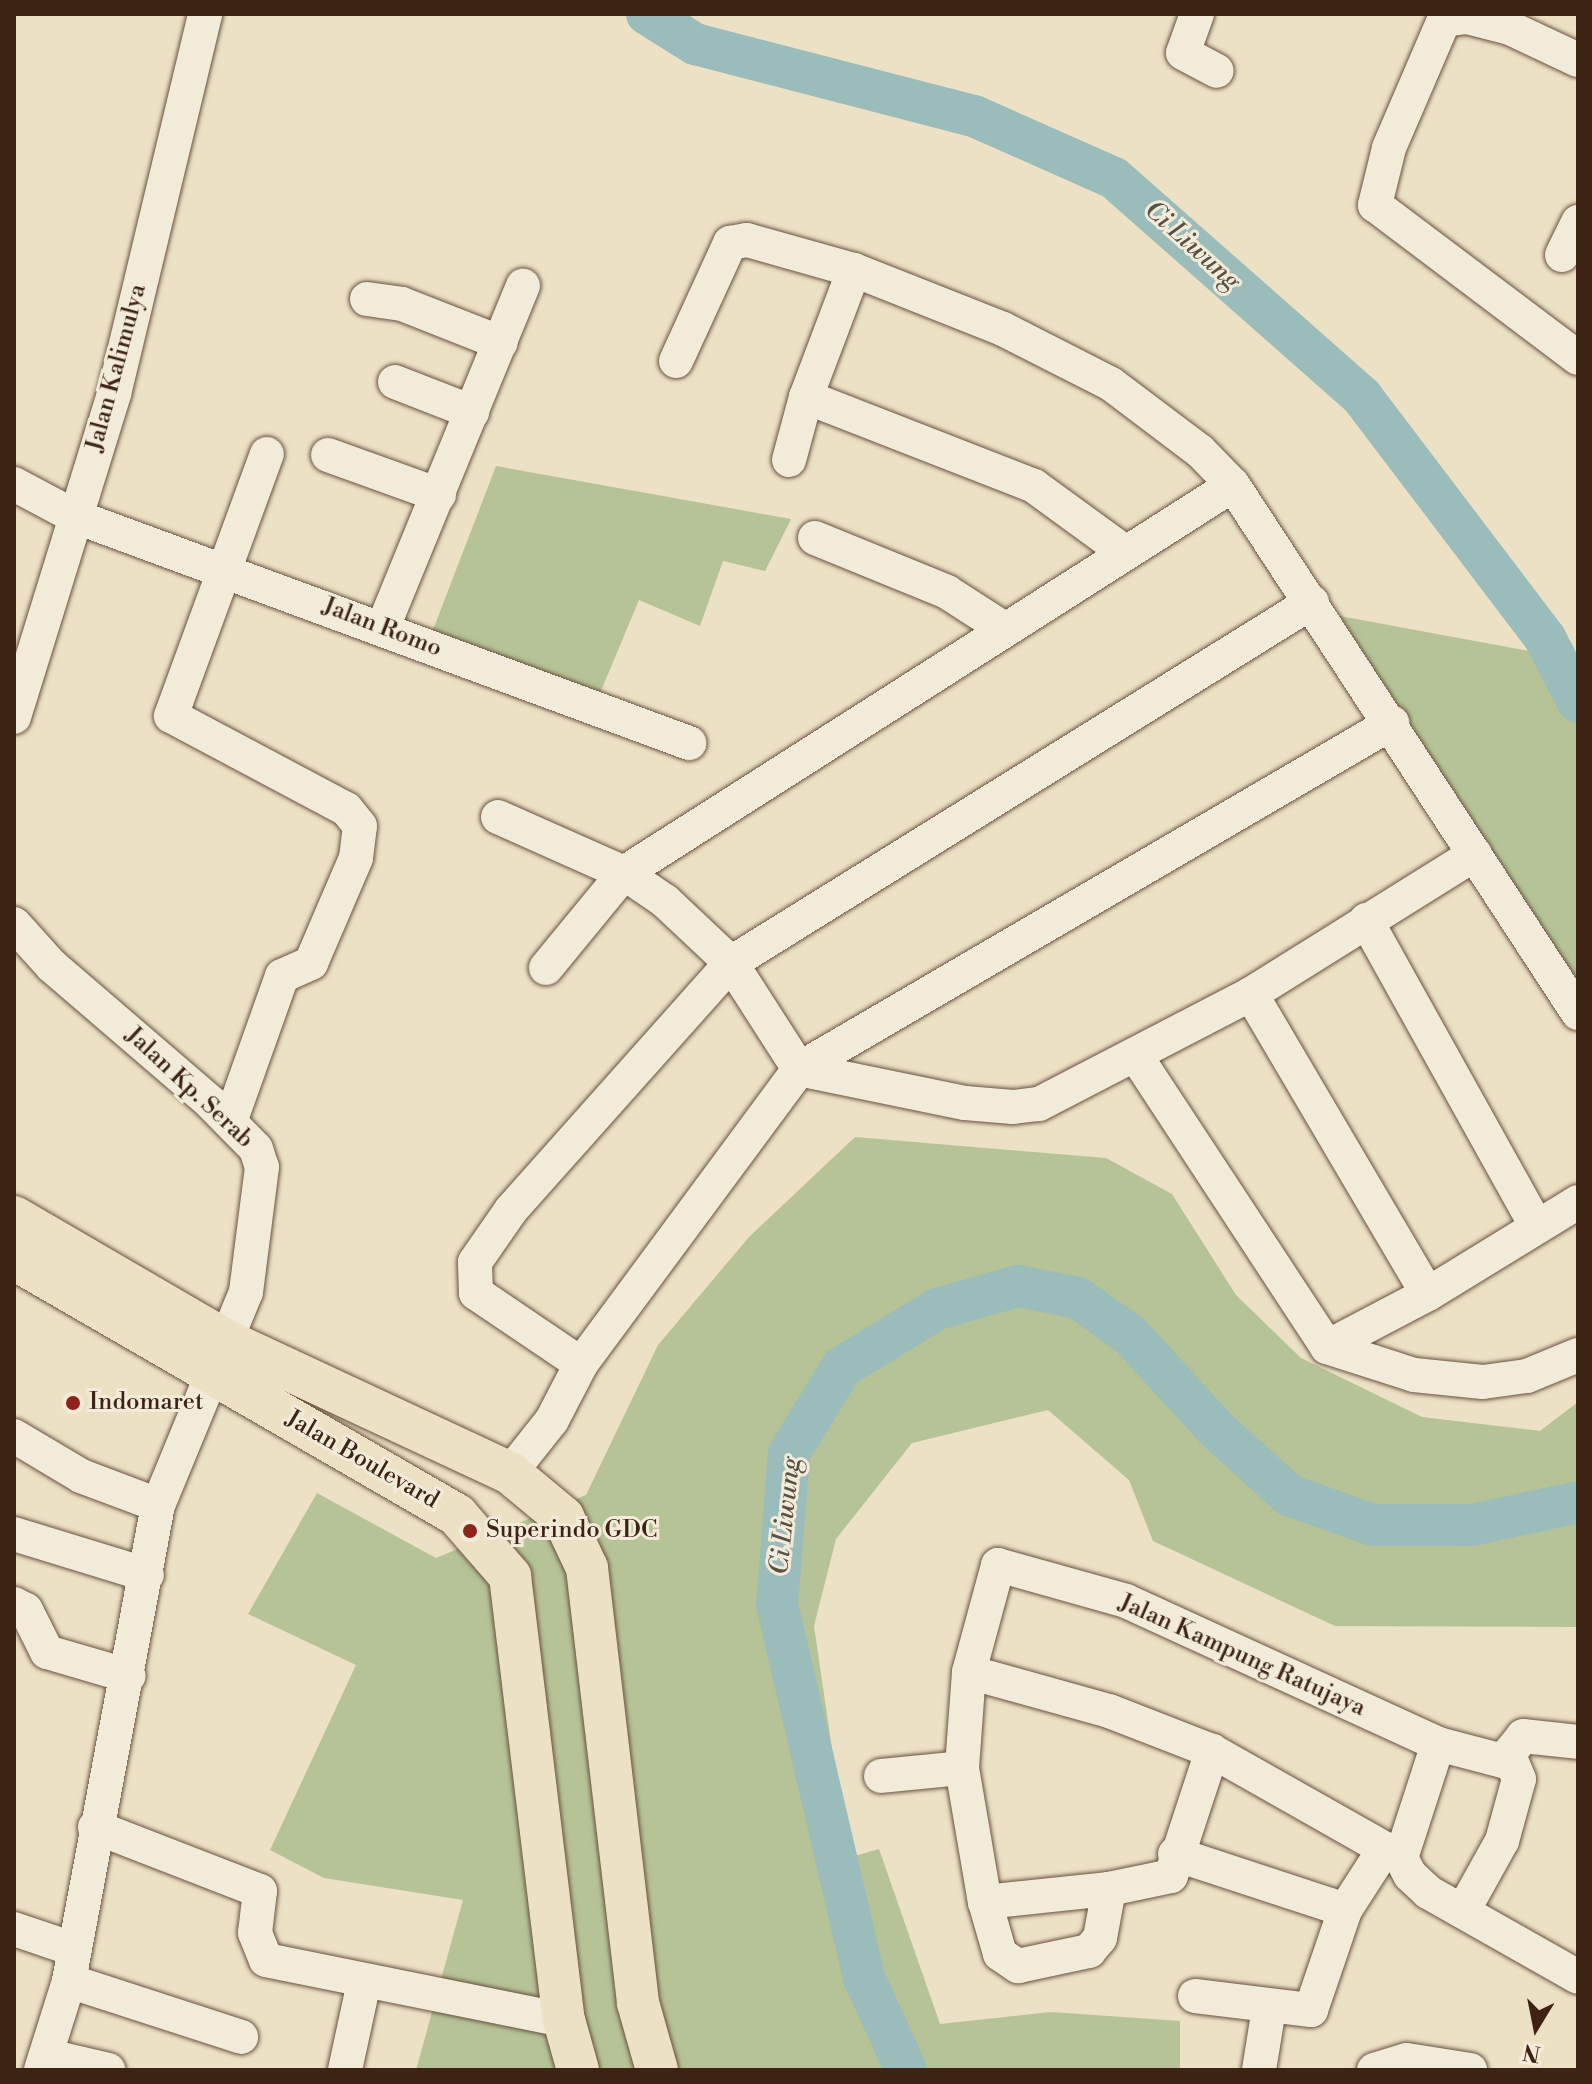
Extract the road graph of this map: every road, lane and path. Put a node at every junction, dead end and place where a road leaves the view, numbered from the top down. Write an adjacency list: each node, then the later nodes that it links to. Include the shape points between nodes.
1 (205, 14): 23 (street, Jalan Kalimulya, via 114,394)
2 (1197, 14): 5 (street, via 1183,53)
3 (1436, 17): 4 (street, via 1467,17 1510,28); 12 (street, via 1389,148 1375,205)
4 (1578, 60)
5 (1217, 71)
6 (1578, 222): 7 (street)
7 (1562, 255)
8 (854, 270): 13 (street, via 747,240 730,243); 15 (street); 21 (street, via 1003,329 1111,384 1200,451)
9 (523, 286): 11 (street)
10 (367, 299): 11 (street, via 402,304)
11 (501, 343): 16 (street)
12 (1578, 358)
13 (676, 361)
14 (395, 382): 16 (street)
15 (806, 397): 19 (street); 25 (street, via 1034,486)
16 (472, 412): 22 (street)
17 (267, 454): 26 (street)
18 (328, 455): 22 (street)
19 (789, 460)
20 (14, 484): 23 (street, Jalan Romo)
21 (1233, 485): 25 (street); 27 (street)
22 (439, 495): 28 (street)
23 (74, 516): 26 (street, Jalan Romo); 30 (street, Jalan Kalimulya)
24 (815, 538): 29 (street, via 947,592)
25 (1123, 551): 29 (street)
26 (228, 569): 28 (street, Jalan Romo); 44 (street, via 171,716 346,809 360,826 356,858 311,963 282,976)
27 (1312, 602): 31 (street); 38 (street)
28 (383, 627): 32 (street, Jalan Romo)
29 (1003, 628): 35 (street)
30 (14, 717)
31 (1392, 723): 34 (street); 43 (street)
32 (689, 743)
33 (498, 817): 35 (street)
34 (1475, 854): 36 (street); 41 (street)
35 (624, 873): 38 (street, via 665,901); 39 (street)
36 (1366, 920): 40 (street); 47 (street)
37 (14, 924): 44 (street, Jalan Kp. Serab, via 52,966)
38 (731, 963): 43 (street); 53 (street, via 511,1210 475,1262 476,1293)
39 (546, 968)
40 (1251, 994): 42 (street); 49 (street)
41 (1578, 1013)
42 (1136, 1056): 43 (street, via 1049,1099 1013,1107); 50 (street)
43 (799, 1069): 53 (street)
44 (230, 1122): 52 (street, Jalan Kp. Serab, via 256,1149 262,1167 246,1292)
45 (1578, 1202): 47 (street)
46 (14, 1217): 52 (main road, Jalan Boulevard)
47 (1536, 1226): 49 (street)
48 (14, 1259): 52 (main road, Jalan Boulevard)
49 (1428, 1294): 50 (street)
50 (1327, 1347): 51 (street, via 1414,1375 1483,1382 1527,1376)
51 (1578, 1355)
52 (221, 1357): 55 (main road, Jalan Boulevard); 56 (street, Jalan Kp. Serab); 82 (main road, Jalan Boulevard, via 457,1515 510,1576)
53 (581, 1364): 55 (street, via 552,1420)
54 (14, 1436): 56 (street, via 81,1476)
55 (510, 1473): 57 (main road, Jalan Boulevard)
56 (158, 1505): 59 (street, Jalan Kp. Serab)
57 (563, 1517): 88 (main road, via 560,1569 612,2008); 89 (main road, Jalan Boulevard, via 587,1568 638,2003)
58 (14, 1534): 59 (street)
59 (147, 1575): 62 (street, Jalan Kp. Serab)
60 (14, 1604): 62 (street, via 26,1610 47,1652)
61 (969, 1672): 64 (street, Jalan Kampung Ratujaya, via 998,1565 1126,1601); 65 (street, via 1109,1711); 67 (street)
62 (129, 1676): 69 (street, Jalan Kp. Serab)
63 (1578, 1742): 66 (street, via 1523,1736 1512,1743)
64 (1438, 1744): 66 (street, via 1500,1760); 71 (street)
65 (1212, 1751): 70 (street); 71 (street)
66 (1509, 1756): 75 (street, via 1519,1779 1502,1841)
67 (962, 1768): 68 (street); 73 (street)
68 (881, 1776)
69 (95, 1827): 77 (street, Jalan Kp. Serab); 79 (street, via 260,1891 255,1933 266,1960)
70 (1175, 1854): 72 (street, via 1171,1876 1163,1881); 74 (street)
71 (1392, 1855): 74 (street); 75 (street, via 1428,1892)
72 (1109, 1889): 73 (street); 73 (street, via 1100,1938 1089,1951 1018,1966 1000,1954)
73 (985, 1902)
74 (1345, 1910): 81 (street, via 1311,2010)
75 (1463, 1911): 78 (street)
76 (14, 1929): 77 (street)
77 (71, 1965): 83 (street); 84 (street, Jalan Kp. Serab)
78 (1578, 1977)
79 (364, 1982): 82 (street); 86 (street)
80 (1195, 1996): 81 (street)
81 (1269, 2008): 90 (street)
82 (564, 2020): 87 (main road, Jalan Boulevard)
83 (241, 2037)
84 (45, 2063): 85 (street)
85 (108, 2070)
86 (345, 2070)
87 (578, 2070)
88 (629, 2070)
89 (657, 2070)
90 (1259, 2070)
91 (1374, 2070): 92 (street, via 1407,2060)
92 (1470, 2070)

